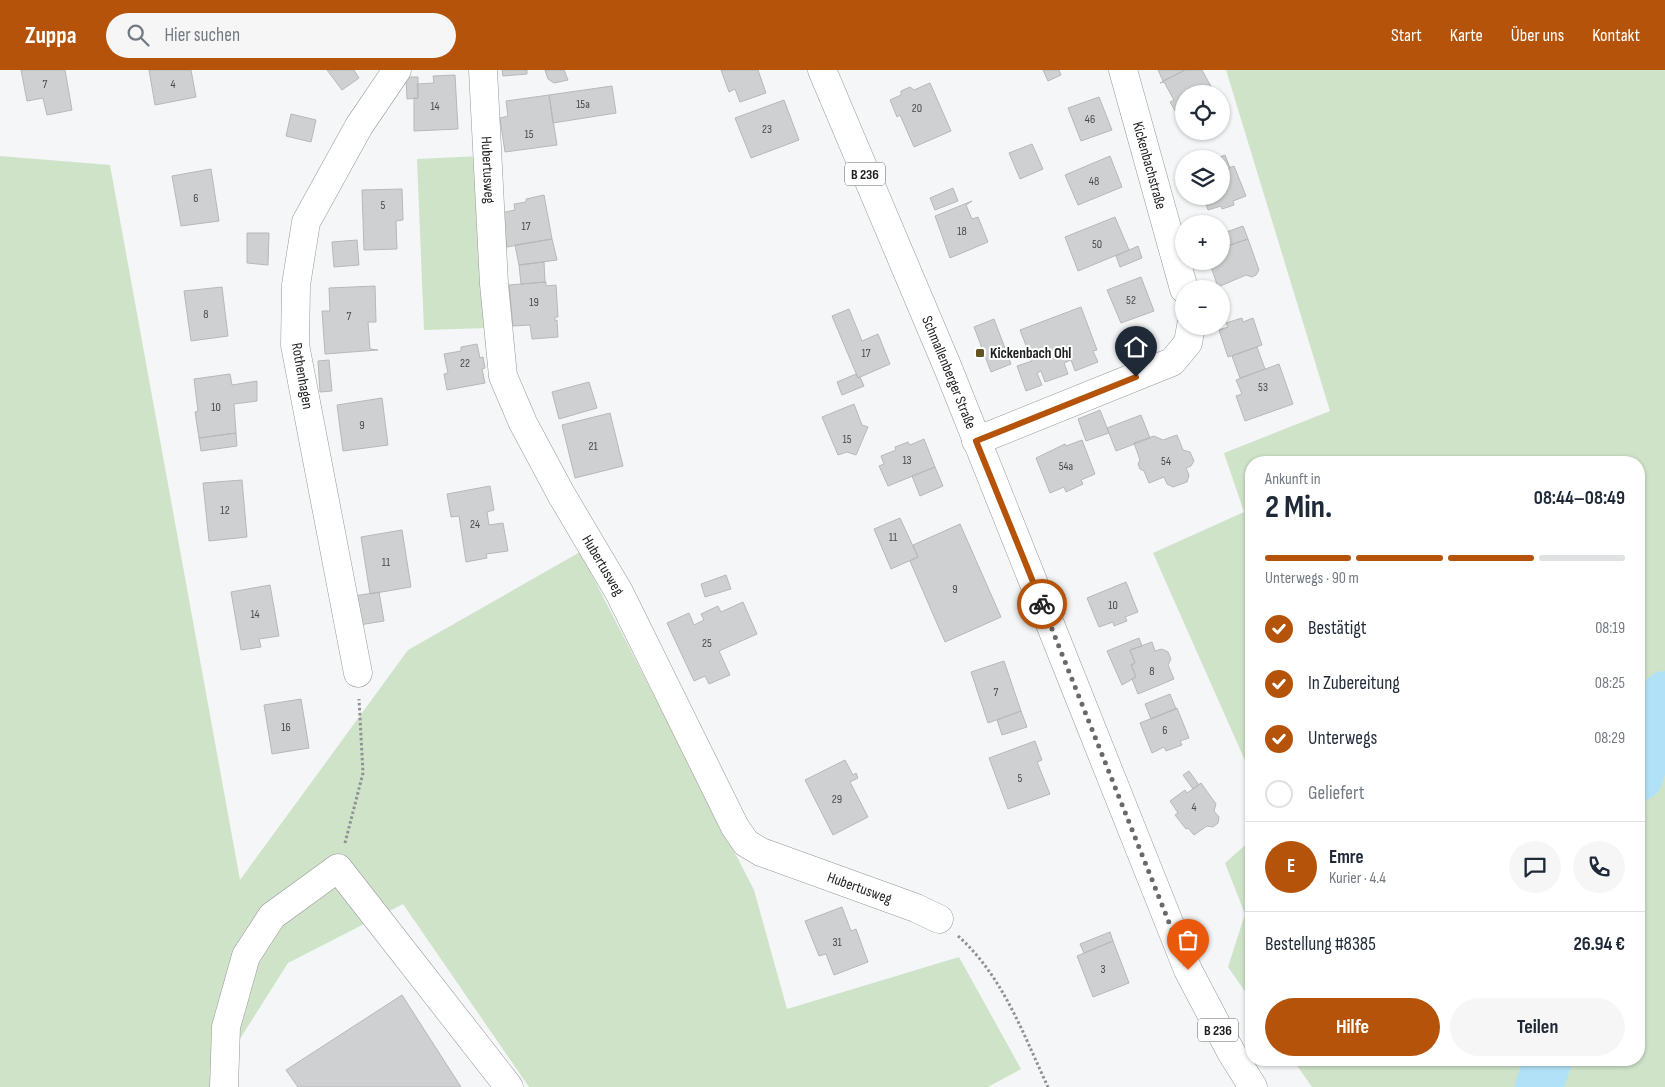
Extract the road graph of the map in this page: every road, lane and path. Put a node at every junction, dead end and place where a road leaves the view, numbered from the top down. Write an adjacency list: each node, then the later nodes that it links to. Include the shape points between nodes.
1 (397, 70): 8 (street, Rothenhagen, via 359,126 306,222 296,285 295,345)
2 (483, 70): 10 (street, Hubertusweg, via 494,284 504,376 523,423 618,592 735,827 746,843 761,852)
3 (822, 70): 7 (street, Schmallenberger Straße / B 236, via 926,314)
4 (1123, 70): 5 (street, Kickenbachstraße)
5 (1181, 280)
6 (1189, 335): 7 (street, via 1188,343 1172,362)
7 (976, 441): 14 (street, Schmallenberger Straße / B 236, via 1188,970)
8 (358, 673): 9 (path, via 362,773)
9 (338, 868): 11 (street, via 272,916 246,956 226,1027); 12 (street)
10 (939, 919): 13 (path, via 968,945 1002,988)
11 (224, 1087)
12 (509, 1087)
13 (1048, 1087)
14 (1253, 1087)

